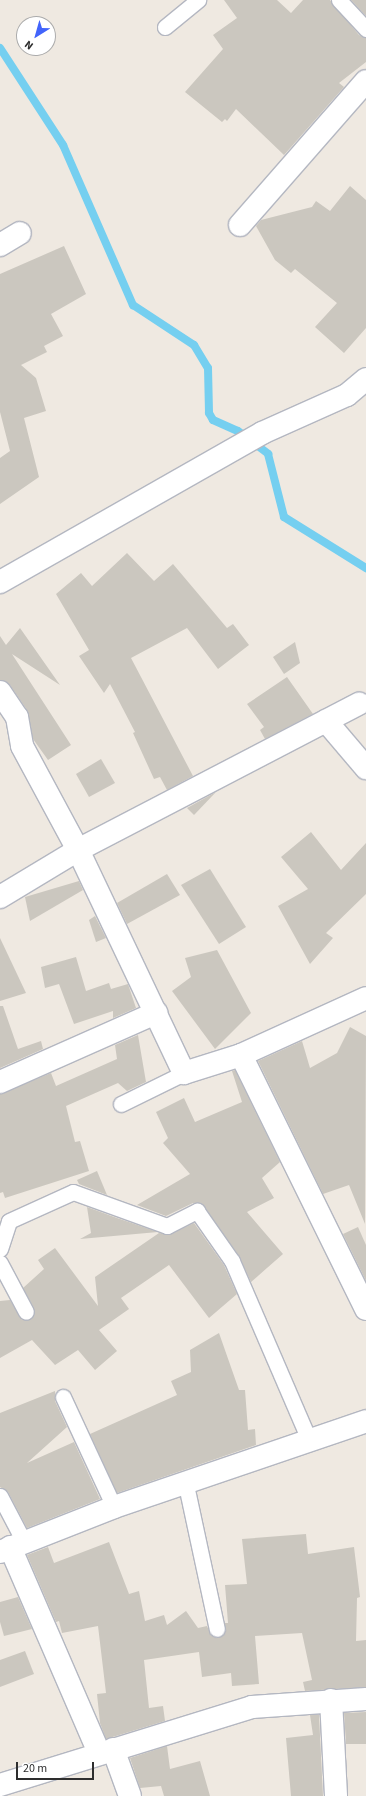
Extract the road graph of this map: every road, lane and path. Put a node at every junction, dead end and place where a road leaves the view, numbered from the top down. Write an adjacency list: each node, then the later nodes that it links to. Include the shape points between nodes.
1 (198, 0): 3 (lane)
2 (339, 0): 4 (lane)
3 (165, 27)
4 (366, 29)
5 (366, 81): 6 (street)
6 (240, 224)
7 (20, 233): 8 (street)
8 (0, 245)
9 (366, 380): 10 (street, via 347,395 237,447)
10 (0, 582)
11 (0, 692): 15 (street, via 16,717 22,746)
12 (359, 704): 13 (street)
13 (326, 721): 14 (street); 15 (street)
14 (366, 768)
15 (78, 850): 16 (street); 18 (street)
16 (0, 897)
17 (366, 998): 19 (street)
18 (156, 1013): 20 (street); 21 (street)
19 (241, 1055): 20 (street); 25 (street)
20 (184, 1073): 22 (lane)
21 (0, 1082)
22 (121, 1104)
23 (0, 1249): 29 (lane, via 9,1221 73,1192 167,1226 197,1210 232,1261)
24 (0, 1263): 26 (lane)
25 (366, 1310)
26 (26, 1312)
27 (63, 1397): 32 (lane)
28 (366, 1421): 29 (street)
29 (310, 1442): 30 (street)
30 (186, 1485): 32 (street); 34 (lane)
31 (0, 1496): 33 (lane)
32 (114, 1507): 33 (street)
33 (11, 1547): 37 (street)
34 (217, 1629)
35 (366, 1699): 36 (street)
36 (331, 1700): 37 (street, via 252,1707); 40 (street)
37 (106, 1751): 38 (street); 39 (street)
38 (0, 1785)
39 (130, 1796)
40 (336, 1796)

